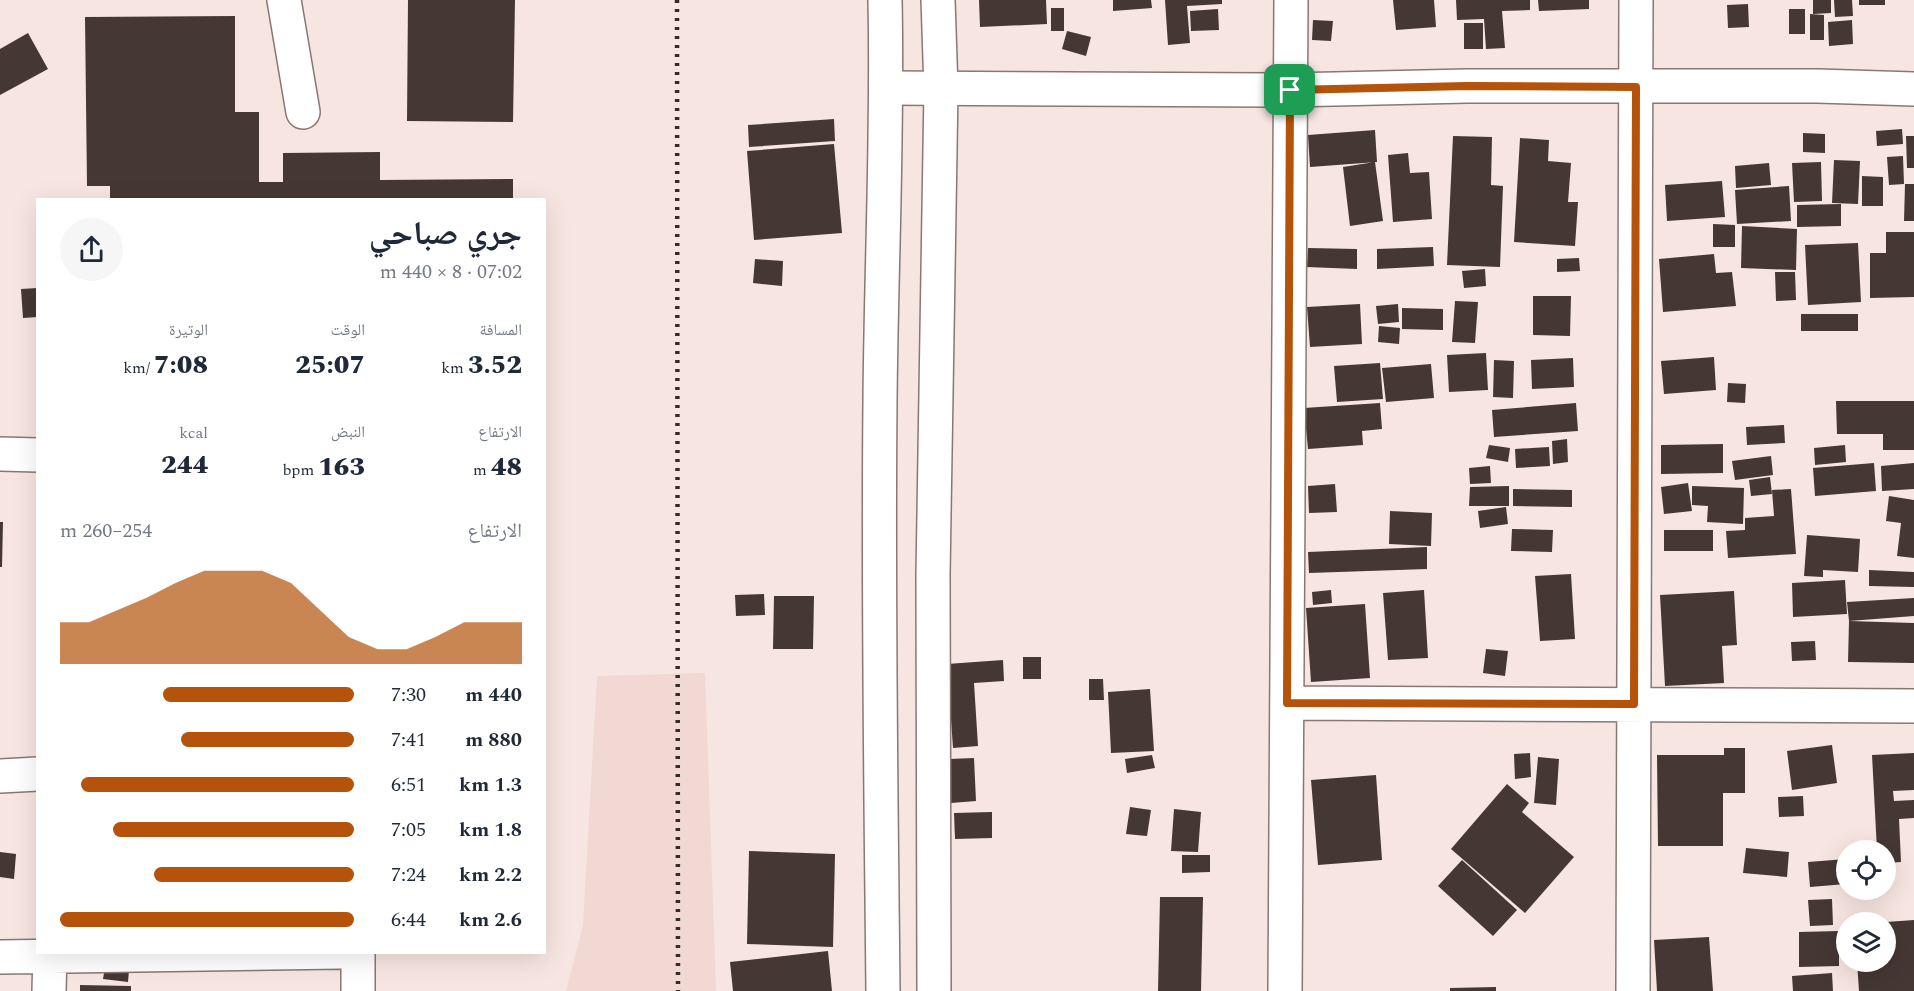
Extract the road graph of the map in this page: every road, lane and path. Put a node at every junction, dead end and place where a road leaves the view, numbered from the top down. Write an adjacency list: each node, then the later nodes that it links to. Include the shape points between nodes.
1 (284, 0): 11 (street)
2 (885, 0): 7 (street)
3 (938, 0): 8 (street)
4 (1291, 0): 10 (street)
5 (1636, 0): 6 (street)
6 (1636, 87): 9 (street); 10 (street); 15 (street)
7 (887, 88): 8 (street); 25 (street, via 880,403)
8 (941, 88): 10 (street); 26 (street, via 933,574)
9 (1914, 89)
10 (1290, 90): 14 (street)
11 (303, 112)
12 (1, 449): 13 (street)
13 (36, 455)
14 (1287, 703): 15 (street); 27 (street)
15 (1634, 704): 16 (street); 28 (street)
16 (1914, 705)
17 (36, 774): 18 (street)
18 (0, 776)
19 (147, 954): 21 (street)
20 (358, 954): 24 (street)
21 (50, 955): 22 (street); 23 (street)
22 (0, 957)
23 (49, 991)
24 (358, 991)
25 (883, 991)
26 (934, 991)
27 (1285, 991)
28 (1633, 991)

